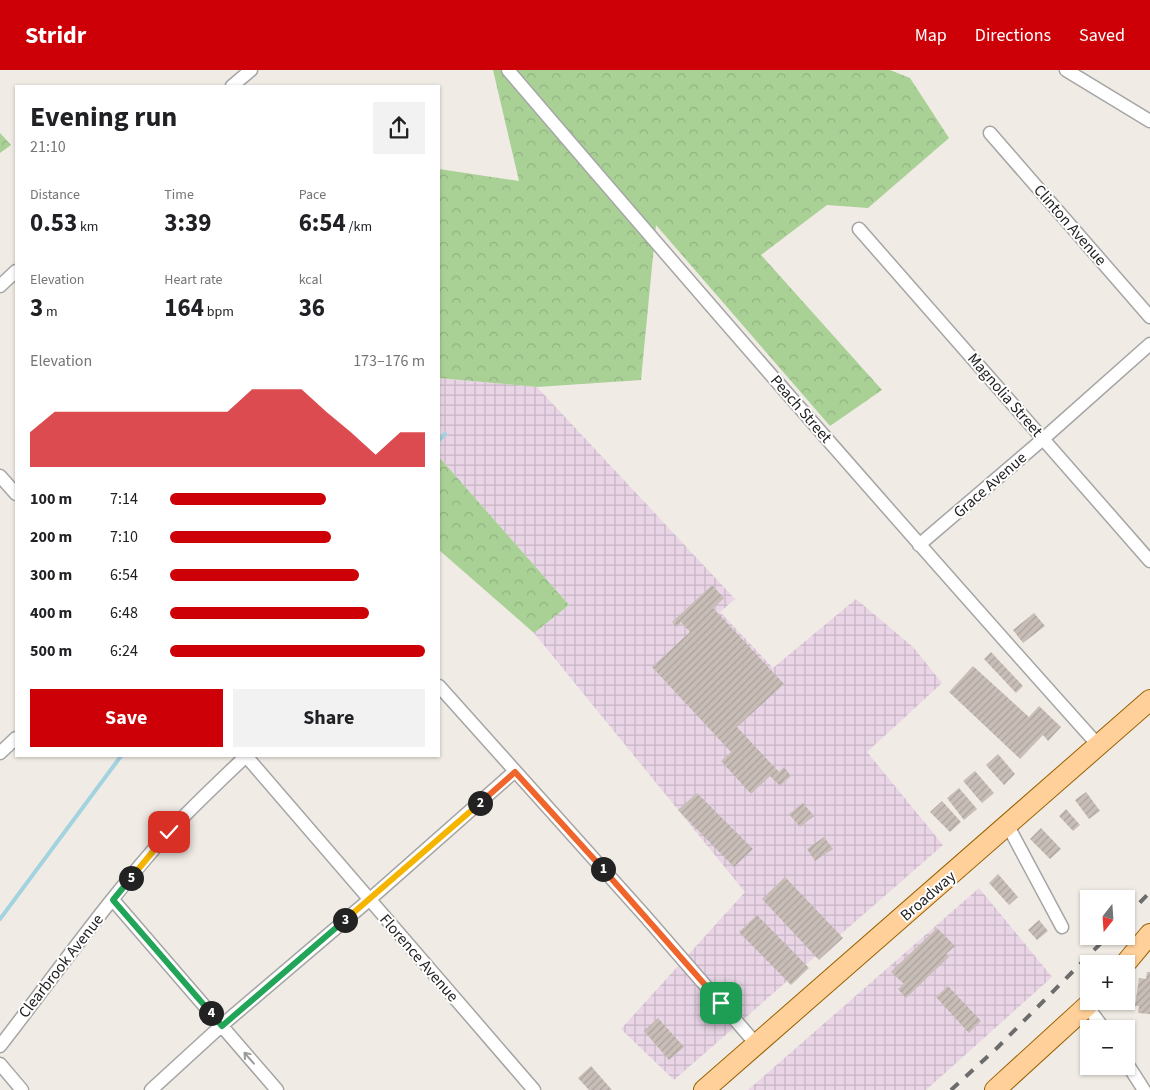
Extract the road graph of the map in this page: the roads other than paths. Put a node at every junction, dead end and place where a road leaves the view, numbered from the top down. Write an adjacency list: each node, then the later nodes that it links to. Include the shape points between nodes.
1 (251, 70): 4 (street)
2 (508, 70): 15 (street, Peach Street)
3 (1066, 70): 5 (street)
4 (233, 85)
5 (1150, 121)
6 (990, 133): 10 (street, Clinton Avenue)
7 (859, 228): 12 (street, Magnolia Street)
8 (15, 273): 9 (street)
9 (0, 286)
10 (1150, 317)
11 (1150, 344): 12 (street, Grace Avenue)
12 (1043, 439): 15 (street, Grace Avenue); 16 (street, Magnolia Street)
13 (0, 476): 14 (street)
14 (15, 493)
15 (919, 545): 20 (street, Peach Street)
16 (1150, 561)
17 (440, 687): 24 (street)
18 (1150, 700): 20 (main road, Broadway)
19 (15, 739): 21 (street)
20 (1098, 745): 25 (main road, Broadway)
21 (0, 753)
22 (245, 757): 26 (street, Clearbrook Avenue, via 169,832)
23 (247, 757): 27 (street, Florence Avenue)
24 (515, 772): 27 (street); 34 (street)
25 (1008, 826): 28 (street); 34 (main road, Broadway)
26 (113, 900): 33 (street); 35 (street, Clearbrook Avenue)
27 (369, 900): 33 (street); 41 (street, Florence Avenue)
28 (1062, 927)
29 (1150, 934): 30 (main road)
30 (1132, 955)
31 (1081, 1010): 43 (main road)
32 (1083, 1010): 44 (main road)
33 (222, 1026): 39 (street); 40 (street, one-way to 33)
34 (757, 1044): 42 (main road, Broadway)
35 (0, 1046)
36 (0, 1064): 38 (street)
37 (1134, 1075): 45 (street)
38 (22, 1090)
39 (151, 1090)
40 (277, 1090)
41 (534, 1090)
42 (704, 1090)
43 (995, 1090)
44 (1012, 1090)
45 (1144, 1090)

